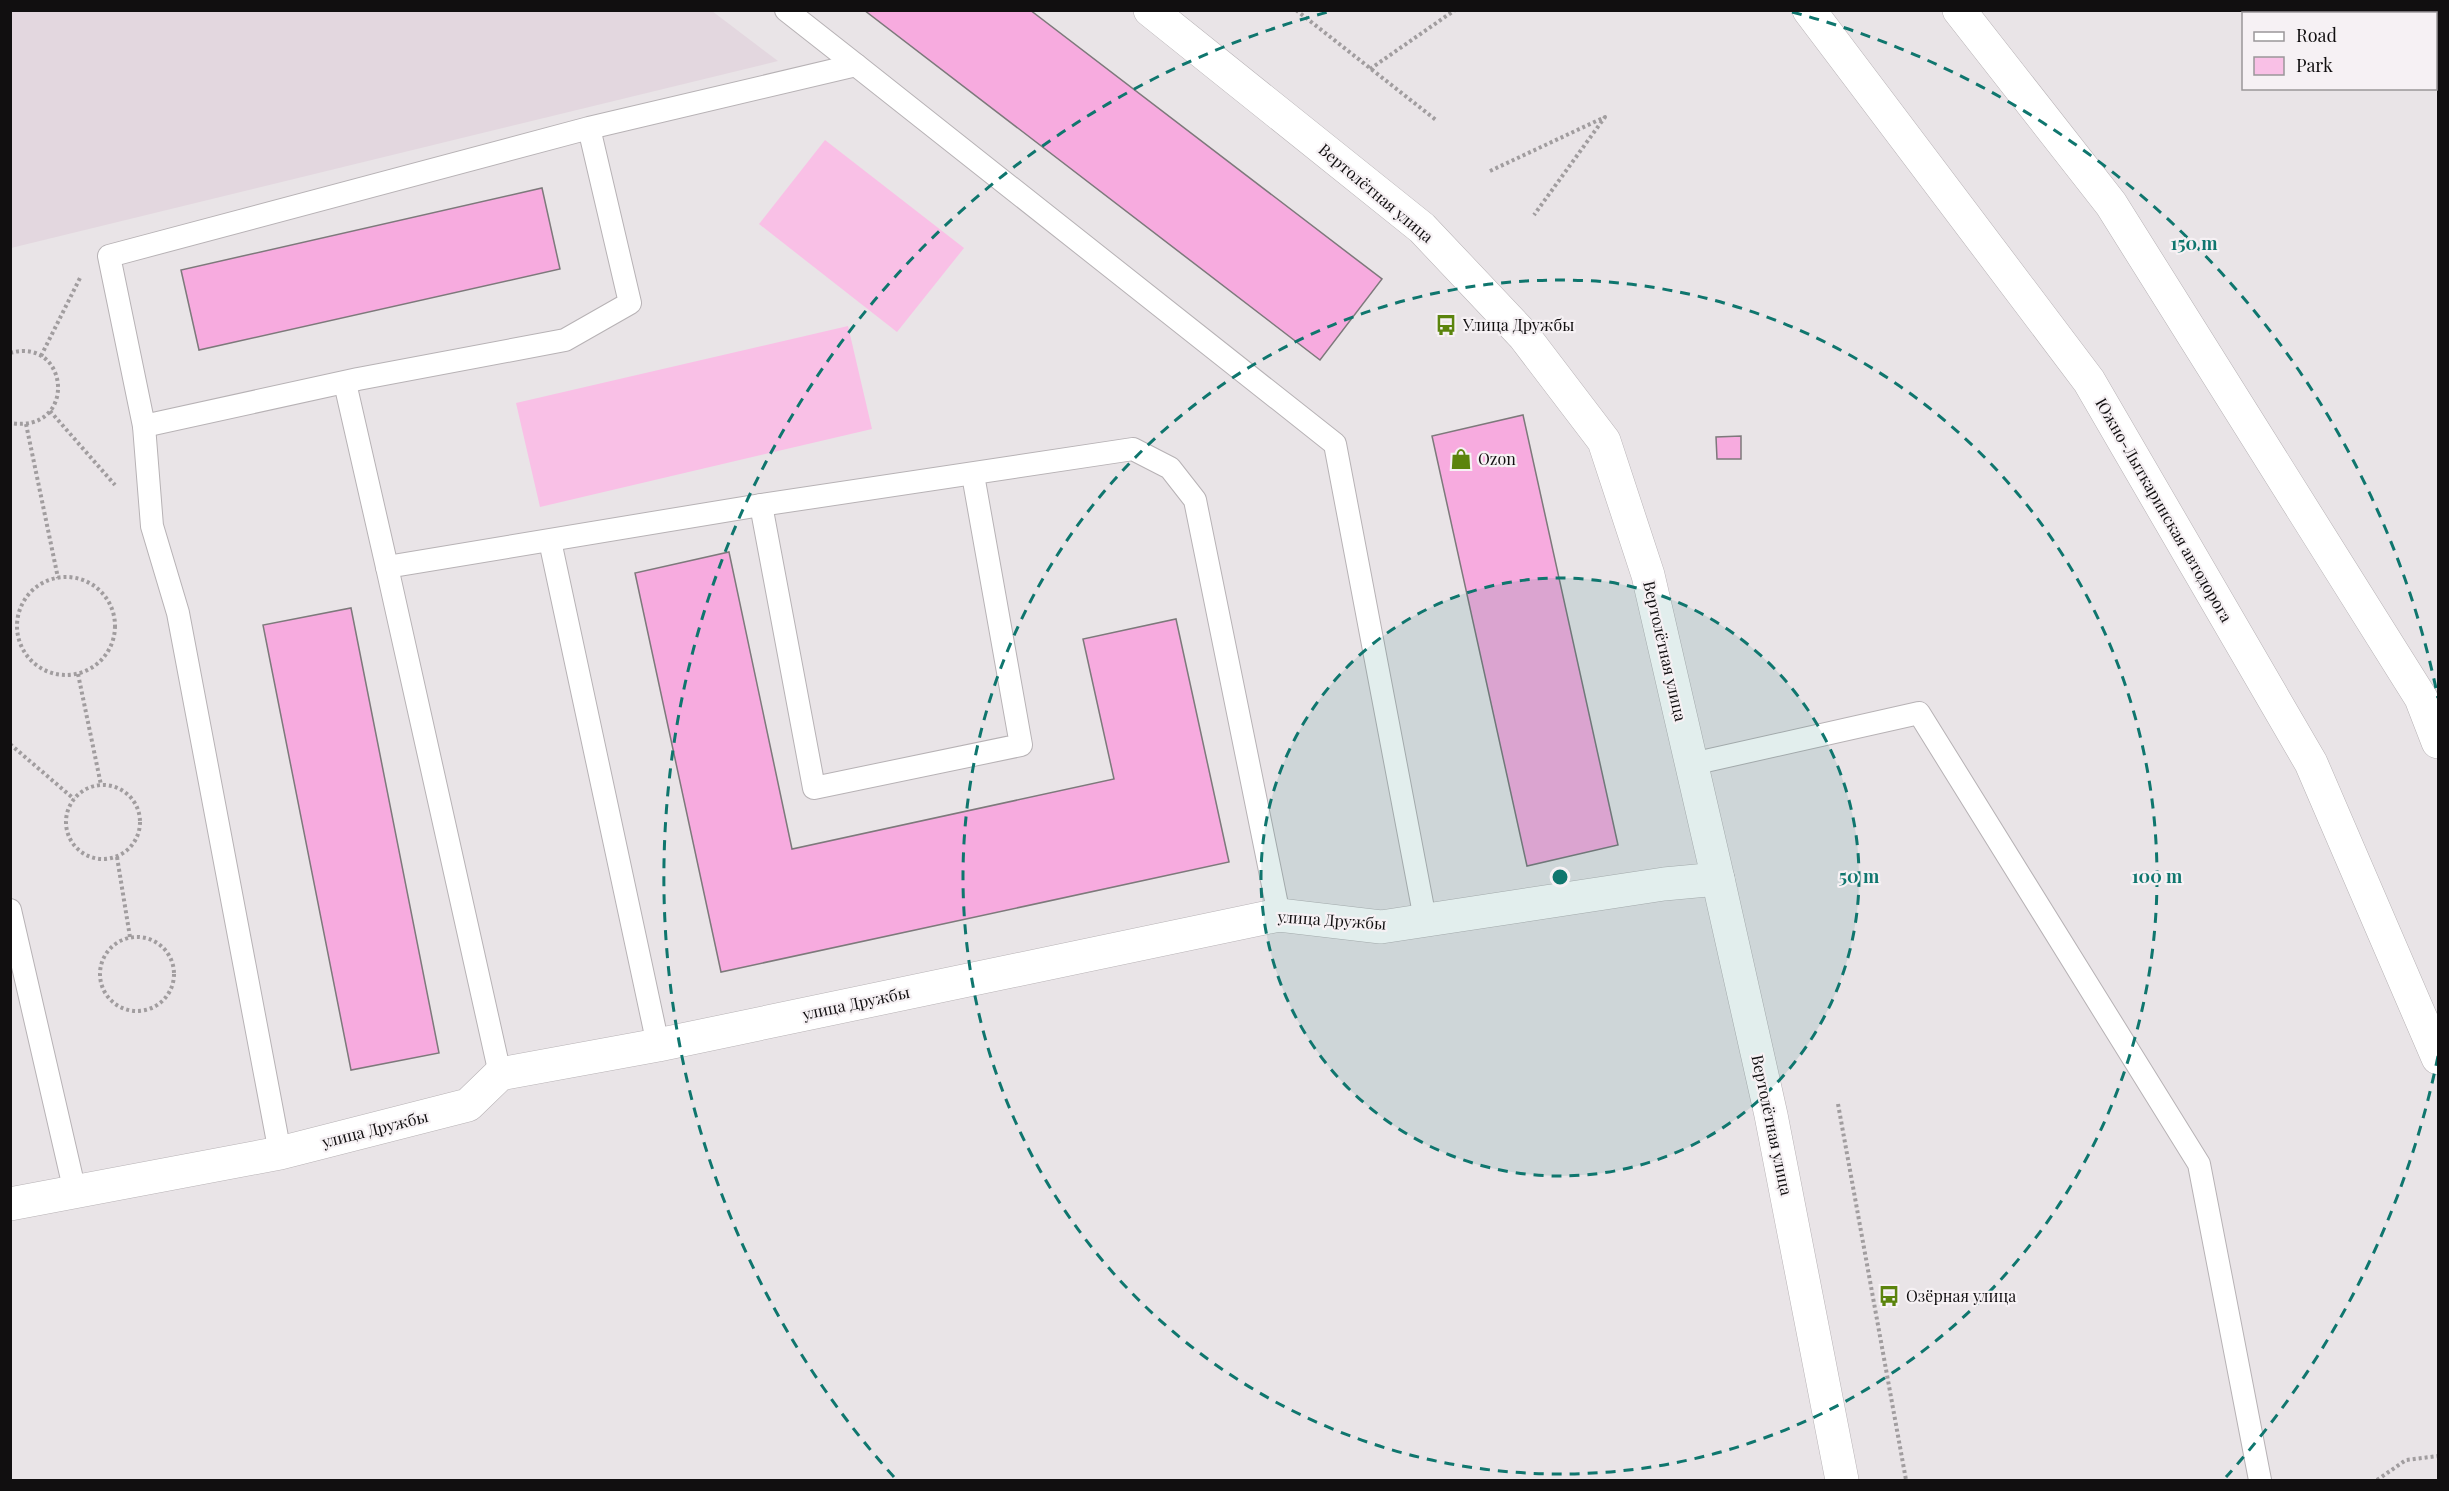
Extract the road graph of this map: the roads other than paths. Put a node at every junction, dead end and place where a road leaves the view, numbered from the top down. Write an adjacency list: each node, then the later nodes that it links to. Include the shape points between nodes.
1 (786, 10): 5 (lane)
2 (1150, 10): 14 (street, Вертолётная улица, via 1422,228 1524,336 1604,441 1648,575)
3 (1809, 10): 20 (street, Южно-Лыткаринская автодорога, via 2089,381 2311,763)
4 (1959, 10): 13 (street, via 2111,204 2421,698)
5 (856, 65): 6 (lane); 18 (lane, via 1335,444)
6 (589, 128): 7 (lane, via 630,303 565,340); 8 (lane, via 109,256)
7 (345, 382): 8 (lane); 12 (lane)
8 (144, 426): 22 (lane, via 152,526 178,613)
9 (973, 475): 10 (lane); 10 (lane, via 1021,745 814,788); 17 (lane, via 1132,449 1170,468 1195,500)
10 (760, 505): 11 (lane)
11 (550, 541): 12 (lane); 19 (lane)
12 (387, 567): 21 (lane)
13 (2439, 742)
14 (1692, 764): 15 (street, Вертолётная улица); 26 (lane, via 1919,713 2199,1164)
15 (1718, 879): 18 (street, улица Дружбы); 25 (street, Вертолётная улица, via 1771,1115)
16 (10, 910): 23 (lane)
17 (1279, 915): 18 (street, улица Дружбы, via 1381,927); 19 (street, улица Дружбы)
18 (1425, 919)
19 (658, 1045): 21 (street, улица Дружбы)
20 (2439, 1058)
21 (500, 1074): 22 (street, улица Дружбы, via 468,1105)
22 (280, 1153): 23 (street, улица Дружбы)
23 (75, 1192): 24 (street, улица Дружбы)
24 (10, 1204)
25 (1842, 1480)
26 (2260, 1480)

